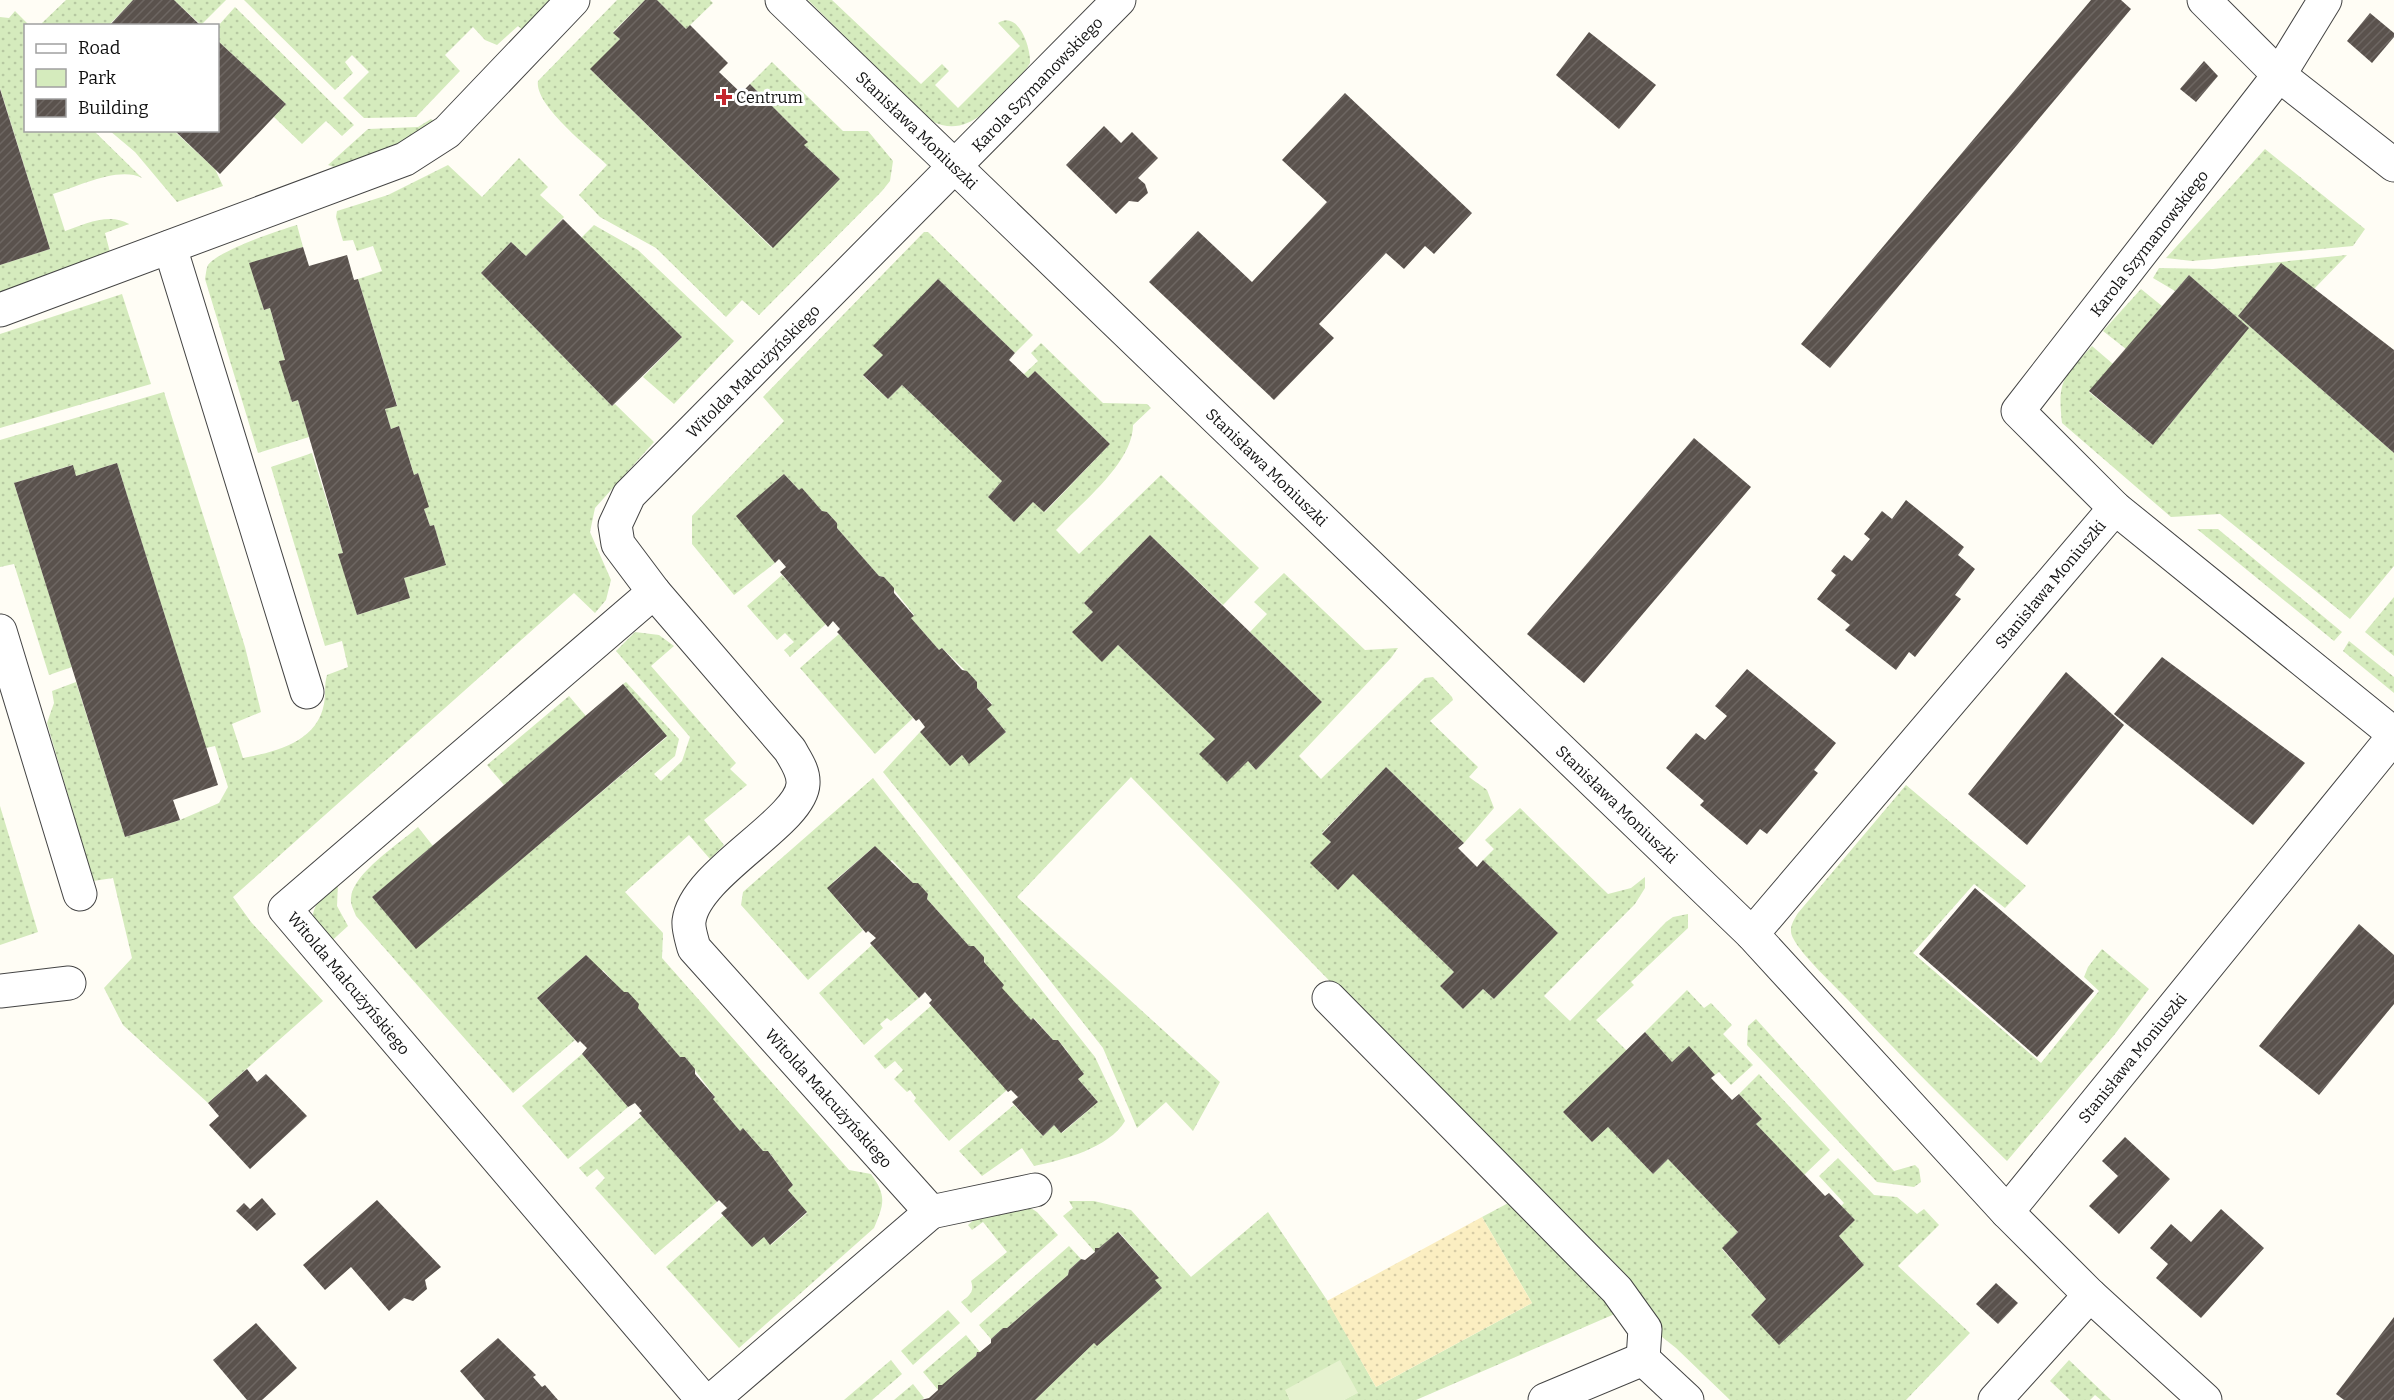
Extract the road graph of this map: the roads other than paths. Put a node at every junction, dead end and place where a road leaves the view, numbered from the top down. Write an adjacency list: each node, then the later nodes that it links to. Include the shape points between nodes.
1 (573, 0): 9 (street, via 447,132 405,159)
2 (782, 0): 8 (street, Stanisława Moniuszki)
3 (1119, 0): 8 (street, Karola Szymanowskiego)
4 (2204, 0): 6 (street)
5 (2325, 0): 6 (street, Karola Szymanowskiego)
6 (2279, 75): 7 (street); 11 (street, Karola Szymanowskiego, via 2018,411)
7 (2392, 159)
8 (956, 167): 12 (street, Witolda Małcużyńskiego, via 629,495 615,525 618,544); 17 (street, Stanisława Moniuszki)
9 (170, 247): 10 (street); 14 (street)
10 (0, 310)
11 (2115, 508): 15 (street, Stanisława Moniuszki); 17 (street, Stanisława Moniuszki)
12 (654, 592): 22 (street, Witolda Małcużyńskiego, via 790,750 802,772 803,786 791,808 697,897 688,922 694,948); 26 (street, Witolda Małcużyńskiego, via 285,909)
13 (0, 631): 16 (street)
14 (307, 693)
15 (2394, 735): 23 (street, Stanisława Moniuszki)
16 (80, 894)
17 (1752, 934): 23 (street, Stanisława Moniuszki)
18 (69, 983): 19 (street)
19 (0, 991)
20 (1329, 998): 25 (street, via 1617,1290 1645,1329)
21 (1035, 1190): 22 (street)
22 (931, 1212): 27 (street)
23 (2007, 1212): 24 (street, Stanisława Moniuszki)
24 (2090, 1295): 30 (street); 31 (street, Stanisława Moniuszki)
25 (1642, 1359): 28 (street); 29 (street)
26 (703, 1400)
27 (712, 1400)
28 (1545, 1400)
29 (1687, 1400)
30 (1995, 1400)
31 (2205, 1400)

